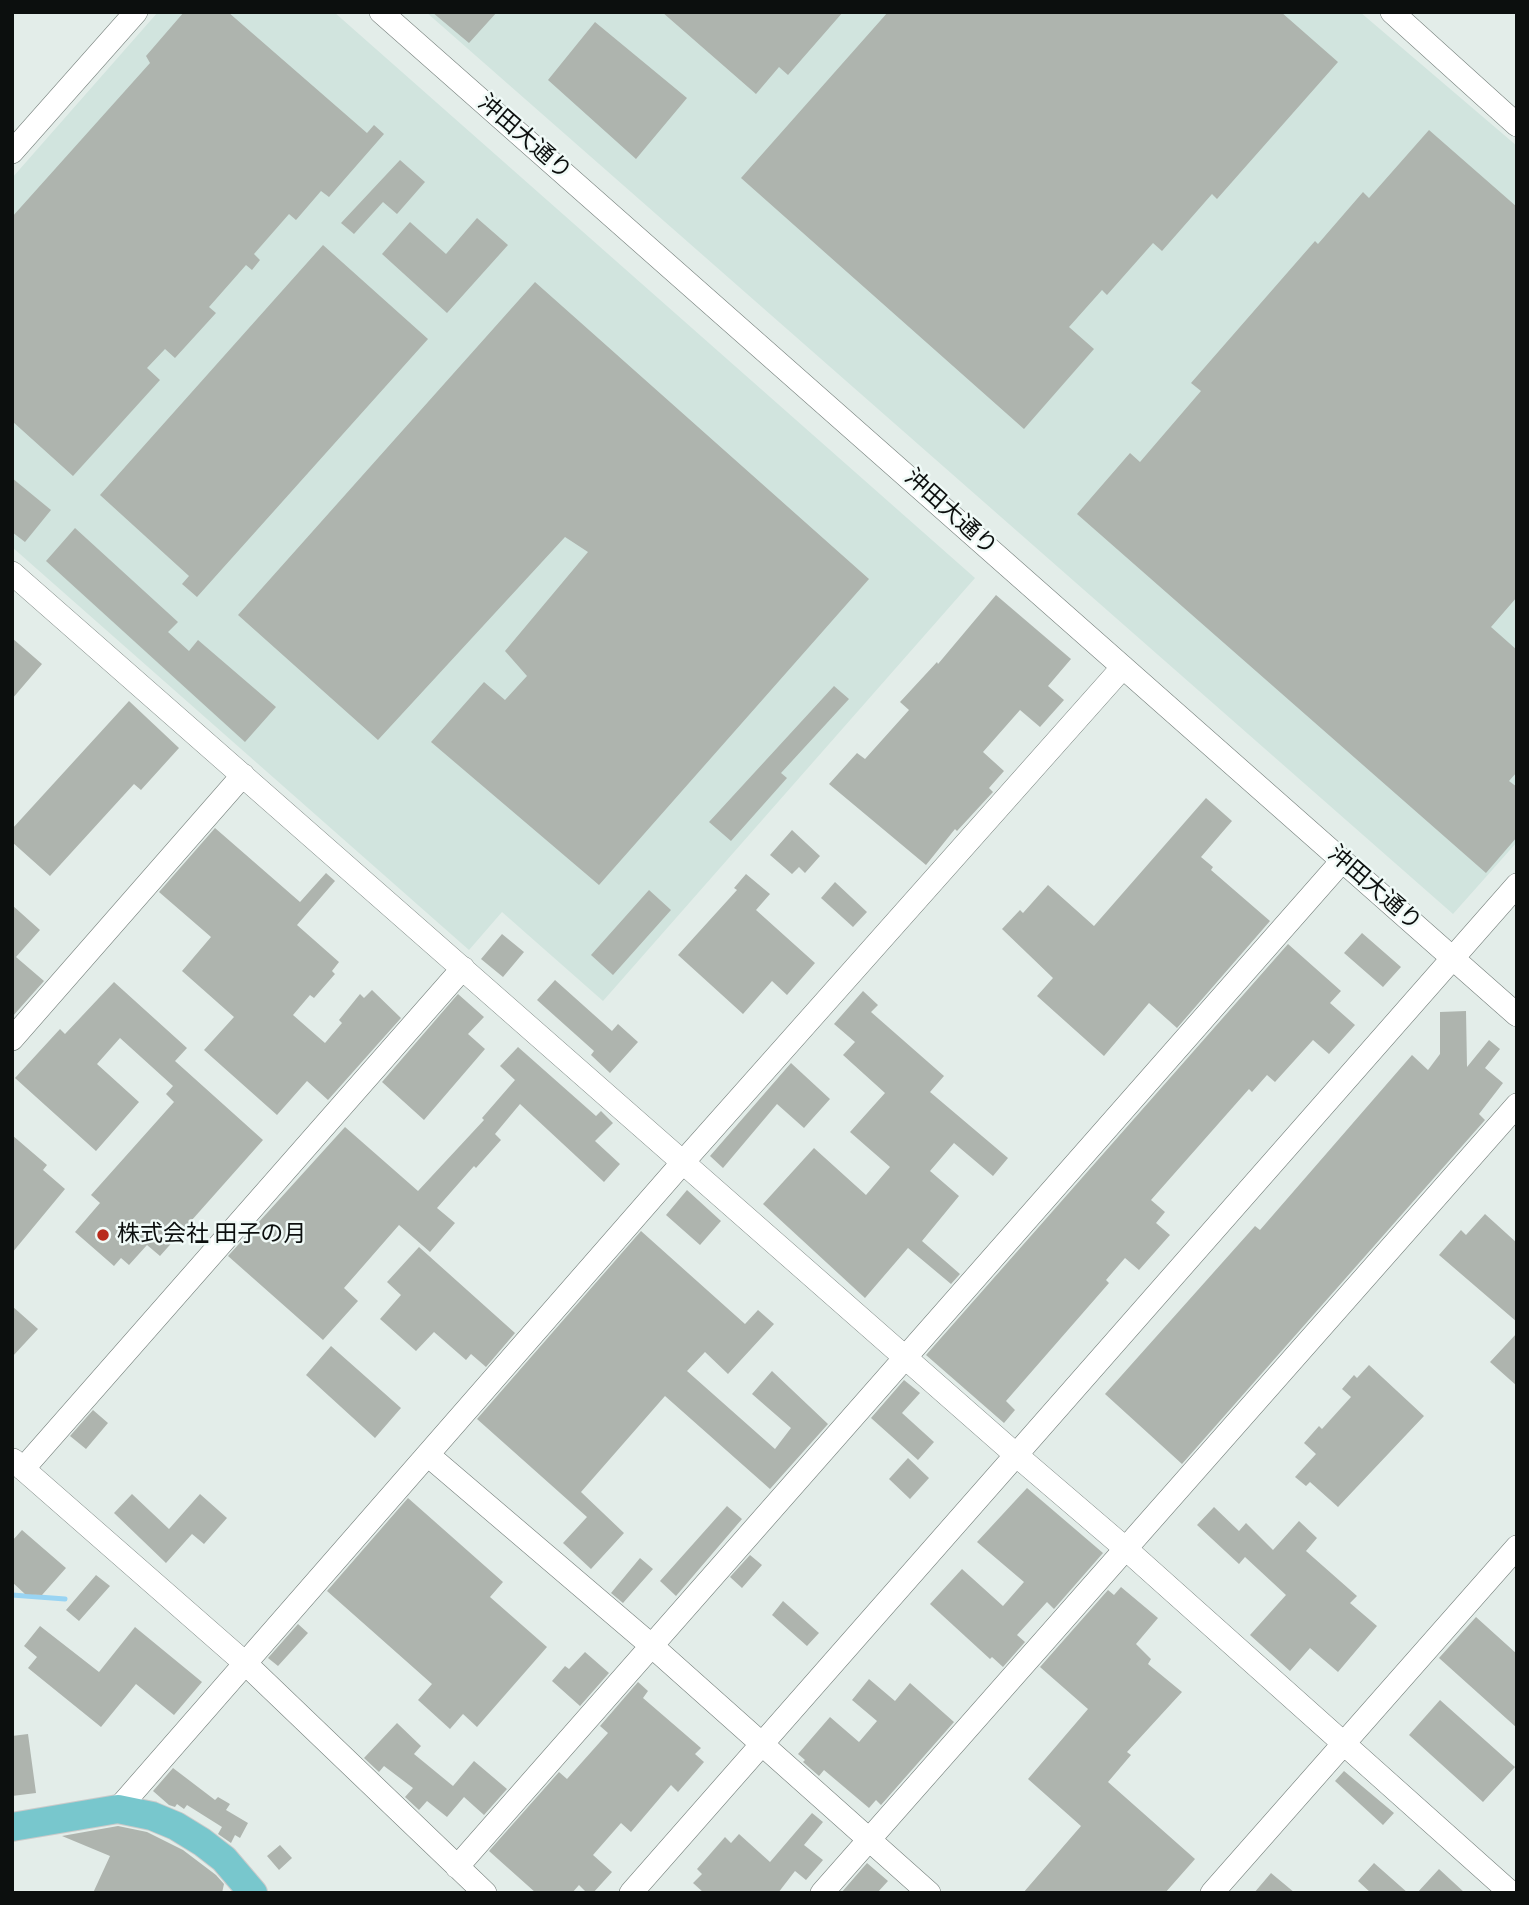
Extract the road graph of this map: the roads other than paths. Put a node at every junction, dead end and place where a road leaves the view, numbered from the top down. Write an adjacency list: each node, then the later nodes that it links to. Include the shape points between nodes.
1 (136, 12): 5 (street)
2 (381, 12): 7 (street, 沖田大通り)
3 (1392, 12): 4 (street)
4 (1517, 125)
5 (12, 152)
6 (16, 585): 8 (street)
7 (1123, 667): 9 (street, 沖田大通り); 16 (street)
8 (243, 775): 12 (street); 14 (street)
9 (1342, 861): 11 (street, 沖田大通り); 17 (street)
10 (1517, 885): 11 (street)
11 (1452, 958): 13 (street, 沖田大通り); 18 (street)
12 (463, 968): 16 (street); 20 (street)
13 (1517, 1014)
14 (12, 1039)
15 (1517, 1105): 22 (street)
16 (684, 1161): 17 (street); 19 (street)
17 (905, 1357): 18 (street); 23 (street)
18 (1015, 1454): 22 (street); 25 (street)
19 (428, 1455): 23 (street); 24 (street)
20 (18, 1464): 24 (street)
21 (1517, 1547): 26 (street)
22 (1126, 1549): 26 (street); 29 (street)
23 (653, 1647): 25 (street); 30 (street)
24 (246, 1664): 27 (street); 30 (street)
25 (762, 1744): 29 (street); 33 (street)
26 (1343, 1744): 36 (street); 37 (street)
27 (118, 1809): 28 (main road); 31 (main road, via 152,1816 202,1842)
28 (12, 1827)
29 (869, 1839): 34 (street); 35 (street)
30 (457, 1867): 32 (street)
31 (253, 1893)
32 (485, 1893)
33 (631, 1893)
34 (822, 1893)
35 (929, 1893)
36 (1212, 1893)
37 (1511, 1893)

